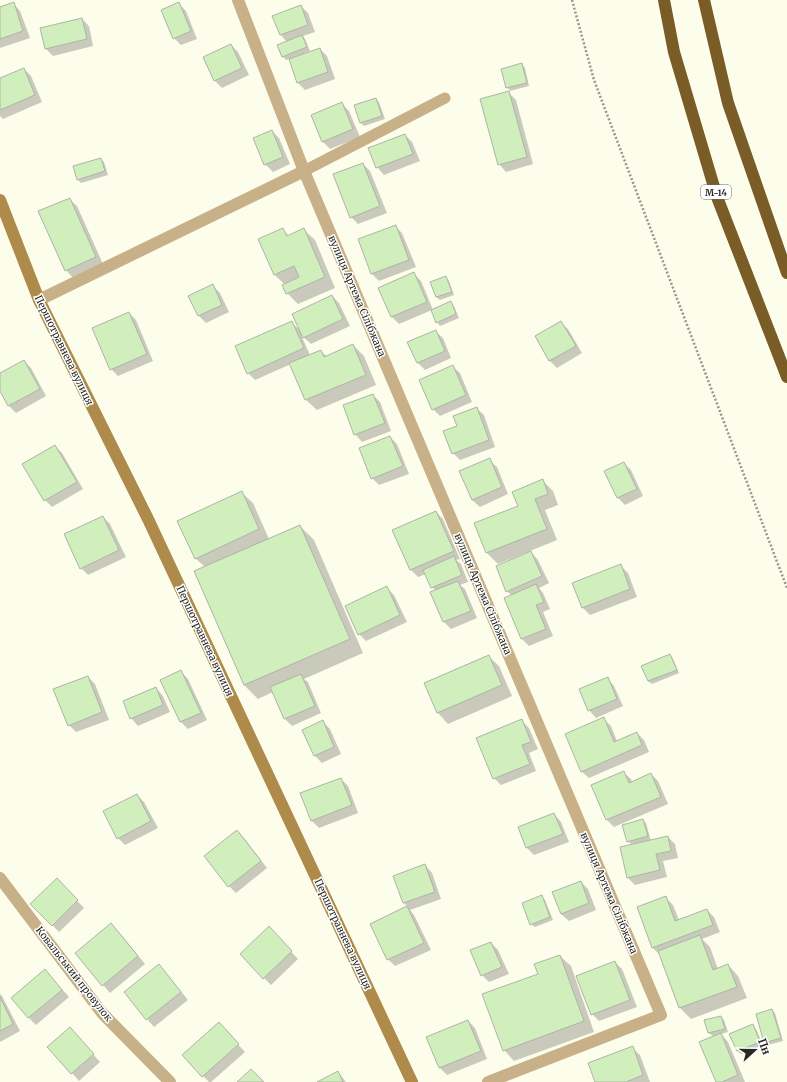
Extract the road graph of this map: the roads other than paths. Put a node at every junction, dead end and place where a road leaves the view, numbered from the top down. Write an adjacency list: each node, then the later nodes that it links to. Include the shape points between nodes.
1 (238, 0): 5 (street, вулиця Артема Сілібжана)
2 (664, 0): 9 (highway, М-14, via 674,52 717,197)
3 (704, 0): 7 (highway, via 728,103)
4 (446, 98): 5 (lane)
5 (304, 171): 8 (street); 13 (street, вулиця Артема Сілібжана, via 661,1015)
6 (0, 200): 8 (street, Першотравнева вулиця)
7 (787, 273)
8 (39, 300): 12 (street, Першотравнева вулиця, via 148,519)
9 (787, 377)
10 (0, 878): 11 (street, Ковальський провулок, via 102,1013)
11 (170, 1082)
12 (412, 1082)
13 (488, 1082)

